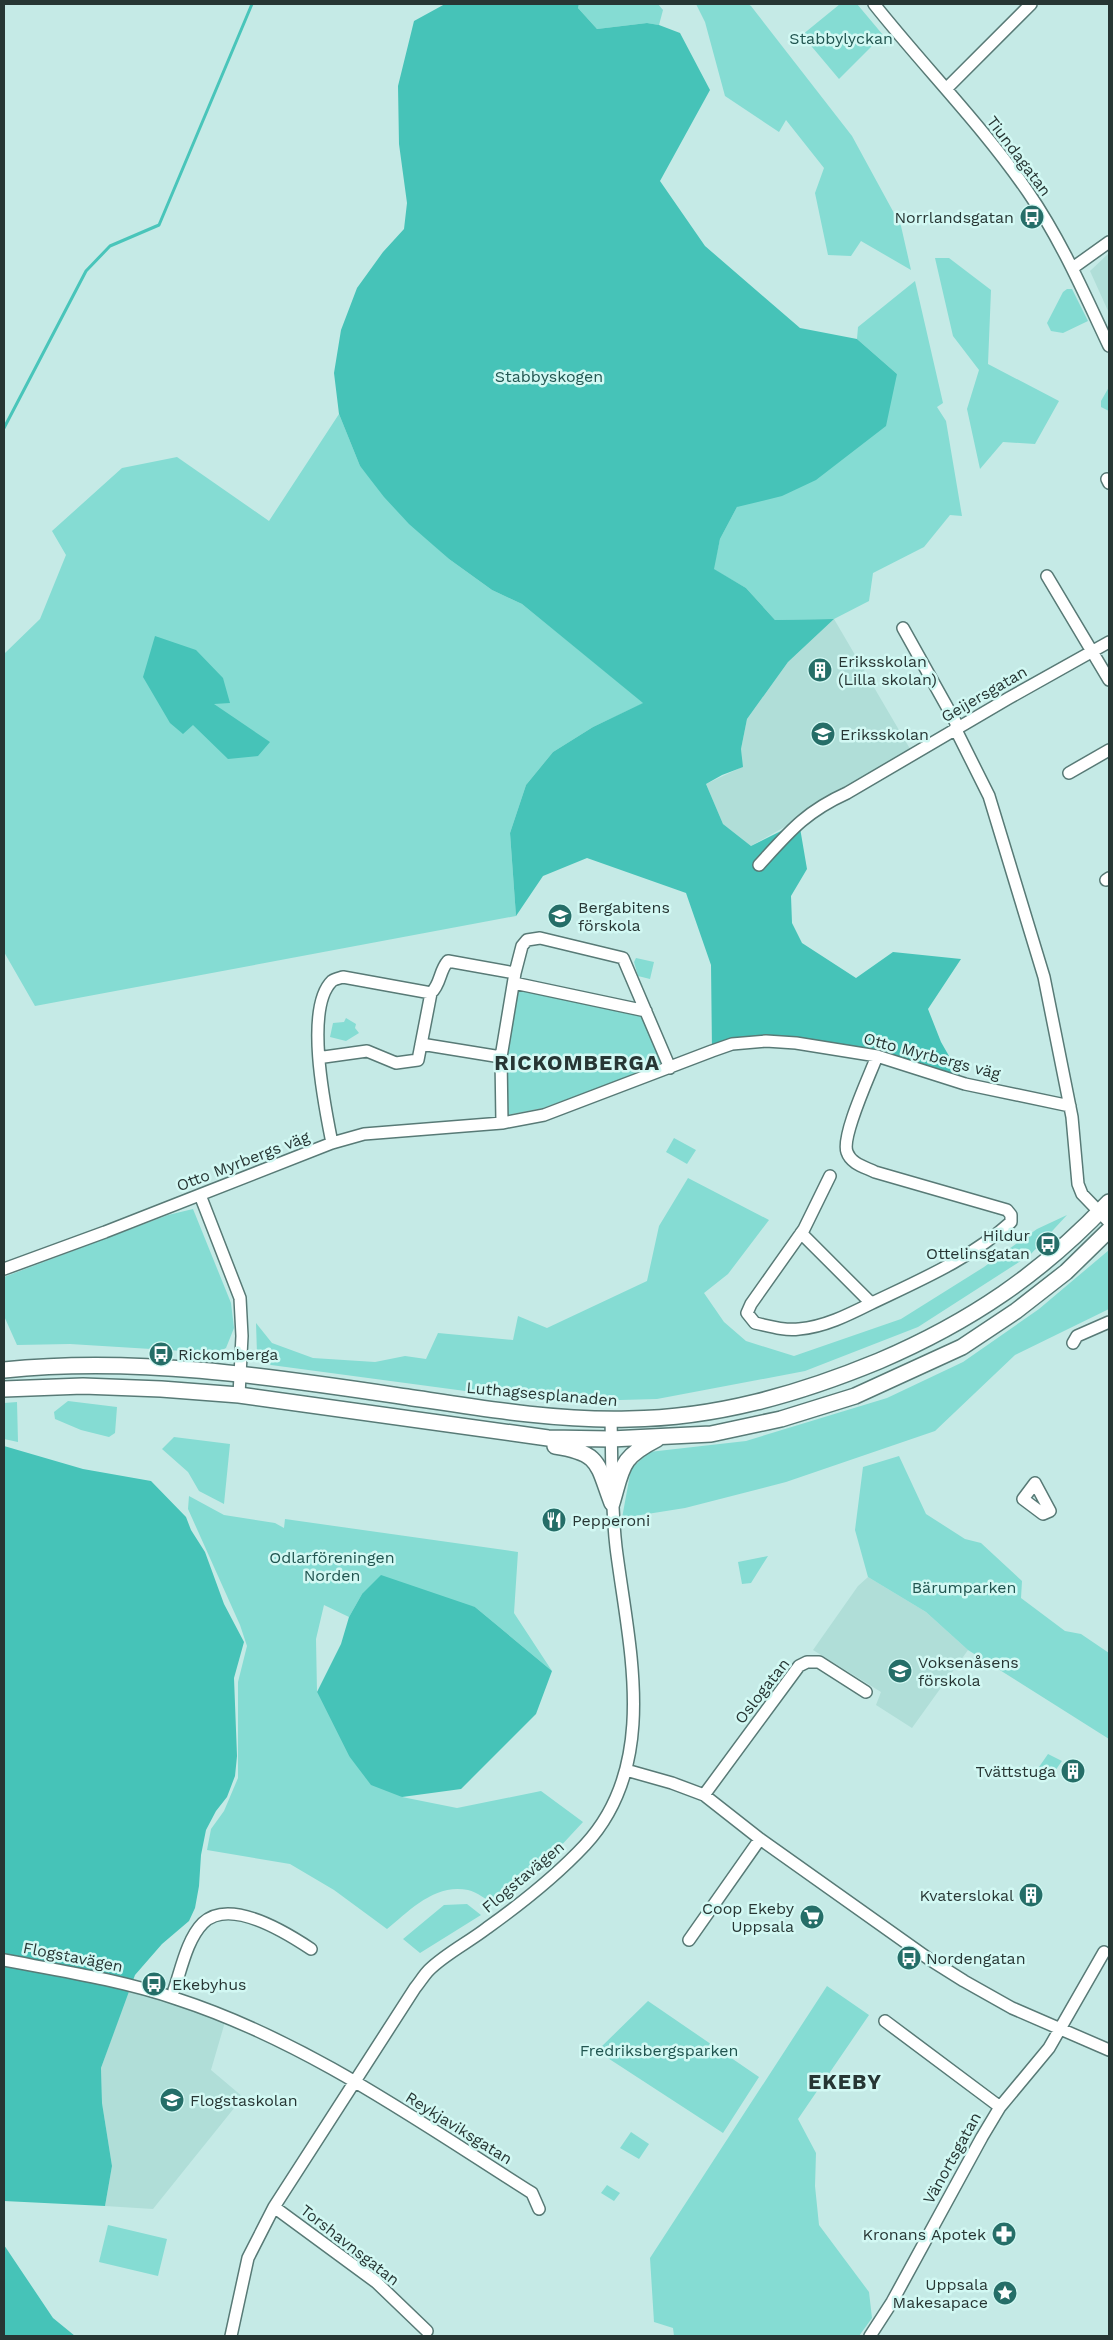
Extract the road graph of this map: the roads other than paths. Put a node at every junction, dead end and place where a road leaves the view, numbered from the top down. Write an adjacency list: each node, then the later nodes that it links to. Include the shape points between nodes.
1 (874, 4): 3 (street, Tiundagatan)
2 (1031, 4): 3 (street)
3 (946, 89): 5 (street, Tiundagatan, via 1028,192)
4 (1109, 242): 5 (street)
5 (1074, 267): 6 (street, Tiundagatan)
6 (1109, 346)
7 (1047, 576): 10 (street)
8 (903, 628): 12 (street, via 956,723)
9 (1109, 642): 10 (street, Geijersgatan)
10 (1091, 652): 11 (street); 12 (street, Geijersgatan)
11 (1109, 680)
12 (956, 730): 15 (street, Geijersgatan, via 872,781 822,805 799,822); 24 (street, via 989,796 1044,977)
13 (1109, 750): 14 (street)
14 (1069, 773)
15 (759, 865)
16 (514, 978): 17 (street, via 448,961 438,987); 18 (street); 18 (street, via 522,946 527,940 540,938 623,958); 22 (street)
17 (431, 993): 19 (street); 20 (street, via 343,977 332,982 318,1020)
18 (646, 1011): 23 (street)
19 (421, 1044): 20 (street, via 418,1060 407,1063 396,1063 367,1052); 22 (street)
20 (319, 1055): 26 (street, via 322,1095)
21 (877, 1056): 23 (street, Otto Myrbergs väg, via 766,1041 732,1044); 24 (street, Otto Myrbergs väg, via 965,1084); 33 (street, via 850,1125 847,1153 855,1162 875,1172 1007,1210 1011,1222 953,1263)
22 (501, 1057): 25 (street)
23 (670, 1068): 25 (street, Otto Myrbergs väg, via 544,1115)
24 (1070, 1106): 29 (street, via 1078,1184 1082,1194)
25 (502, 1123): 26 (street, Otto Myrbergs väg, via 364,1134)
26 (332, 1143): 28 (street, Otto Myrbergs väg)
27 (830, 1176): 31 (street)
28 (200, 1195): 32 (street, Otto Myrbergs väg); 39 (street, via 240,1298)
29 (1106, 1212): 42 (main road, Luthagsesplanaden, via 1000,1298 952,1328 865,1367 803,1390 719,1411)
30 (1109, 1230): 44 (main road, via 1066,1272 1016,1311 962,1347 908,1373 855,1396 781,1419 711,1434)
31 (801, 1233): 33 (street); 33 (street, via 751,1304 747,1313 750,1318 755,1323 797,1330 835,1320)
32 (4, 1269)
33 (871, 1304)
34 (1109, 1322): 35 (street, via 1077,1336)
35 (1073, 1344)
36 (4, 1363): 37 (main road)
37 (50, 1365): 38 (main road, Luthagsesplanaden); 39 (main road, Luthagsesplanaden, via 172,1367)
38 (4, 1370)
39 (240, 1373): 41 (street); 42 (main road, Luthagsesplanaden, via 508,1411)
40 (4, 1389): 41 (main road, via 83,1386 161,1388)
41 (238, 1395): 43 (main road)
42 (611, 1418): 45 (street, Flogstavägen)
43 (448, 1425): 45 (main road, via 548,1438); 46 (main road, via 481,1435 578,1449 589,1454 597,1465)
44 (660, 1437): 45 (main road); 46 (main road, via 636,1451 625,1462)
45 (611, 1439): 46 (street, Flogstavägen)
46 (612, 1503): 48 (street, Flogstavägen, via 634,1682 635,1708)
47 (866, 1692): 49 (street, Oslogatan, via 819,1662 799,1666)
48 (626, 1770): 49 (street); 59 (street, Flogstavägen, via 610,1809 587,1843 554,1875 429,1970)
49 (704, 1796): 50 (street)
50 (760, 1839): 51 (street); 57 (street, via 964,1981)
51 (689, 1940)
52 (311, 1949): 55 (street, via 266,1923 232,1914 215,1916 202,1924 191,1942)
53 (1104, 1952): 57 (street, Vänortsgatan)
54 (4, 1960): 59 (street, Flogstavägen, via 97,1978 180,1999 282,2042)
55 (174, 1990)
56 (885, 2021): 60 (street)
57 (1060, 2030): 58 (street); 60 (street, Vänortsgatan, via 1031,2072)
58 (1109, 2050)
59 (354, 2082): 61 (street, Flogstavägen); 62 (street, Reykjaviksgatan, via 532,2193)
60 (1000, 2107): 65 (street, Vänortsgatan)
61 (274, 2207): 63 (street, Torshavnsgatan, via 376,2282); 64 (street, Flogstavägen, via 248,2258)
62 (538, 2210)
63 (427, 2331)
64 (231, 2336)
65 (870, 2336)

